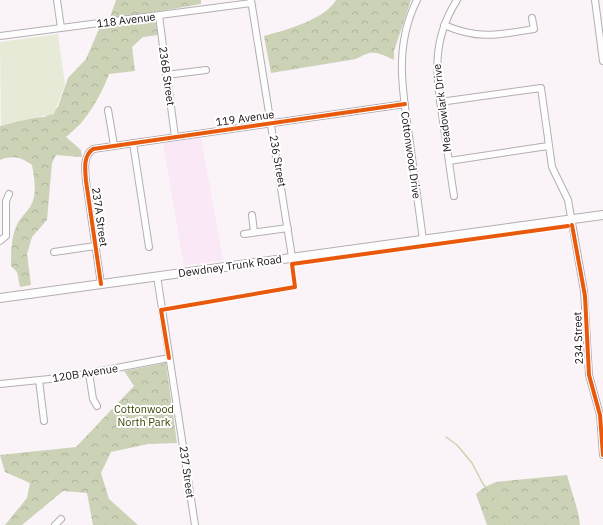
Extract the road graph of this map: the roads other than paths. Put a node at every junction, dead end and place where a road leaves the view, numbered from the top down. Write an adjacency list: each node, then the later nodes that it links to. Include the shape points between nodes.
1 (57, 0): 9 (street)
2 (417, 0): 15 (street, Cottonwood Drive, via 402,52)
3 (457, 0): 8 (street, Meadowlark Drive)
4 (595, 0): 11 (street)
5 (251, 1): 6 (street, 118 Avenue); 17 (street, 236 Street)
6 (159, 16): 9 (street, 118 Avenue); 13 (street, 236B Street)
7 (532, 18): 8 (street, via 534,29 488,36 467,33)
8 (444, 25): 14 (street, Meadowlark Drive, via 437,58)
9 (61, 28): 10 (street, 118 Avenue)
10 (0, 36)
11 (603, 61)
12 (206, 70): 13 (street)
13 (166, 75): 18 (street, 236B Street)
14 (440, 102): 21 (street, 234 Street, via 541,88); 23 (street, Meadowlark Drive)
15 (404, 104): 17 (street, 119 Avenue); 33 (street, Cottonwood Drive)
16 (108, 110): 20 (street)
17 (271, 123): 18 (street, 119 Avenue); 29 (street, 236 Street)
18 (176, 137): 19 (street, 119 Avenue)
19 (133, 143): 20 (street, 119 Avenue); 35 (street)
20 (114, 145): 22 (street, 119 Avenue, via 93,148)
21 (548, 146): 23 (street); 28 (street, 234 Street, via 553,171 567,197)
22 (88, 152): 34 (street, 237A Street, via 85,164 86,181)
23 (449, 161): 25 (street, Meadowlark Drive)
24 (9, 194): 32 (street, via 6,201 6,236)
25 (454, 196)
26 (252, 215): 30 (street)
27 (603, 215): 28 (main road, Dewdney Trunk Road)
28 (571, 220): 33 (main road, Dewdney Trunk Road); 47 (street, 234 Street, via 585,296 589,375 600,415)
29 (288, 228): 30 (street); 37 (street, 236 Street)
30 (254, 232): 31 (street)
31 (244, 234)
32 (2, 240)
33 (423, 240): 37 (main road, Dewdney Trunk Road)
34 (95, 246): 36 (street); 39 (street, 237A Street)
35 (149, 247)
36 (54, 252)
37 (292, 257): 38 (main road, Dewdney Trunk Road)
38 (157, 276): 39 (main road, Dewdney Trunk Road); 41 (street, 237 Street)
39 (101, 284): 40 (main road, Dewdney Trunk Road)
40 (0, 298)
41 (169, 358): 42 (street, 120B Avenue); 50 (street, 237 Street)
42 (89, 374): 43 (street, 120B Avenue); 45 (street, via 92,399)
43 (39, 380): 44 (street, 120B Avenue); 46 (street)
44 (0, 384)
45 (97, 406)
46 (44, 421)
47 (603, 455)
48 (61, 519): 49 (street)
49 (55, 525)
50 (195, 525)

